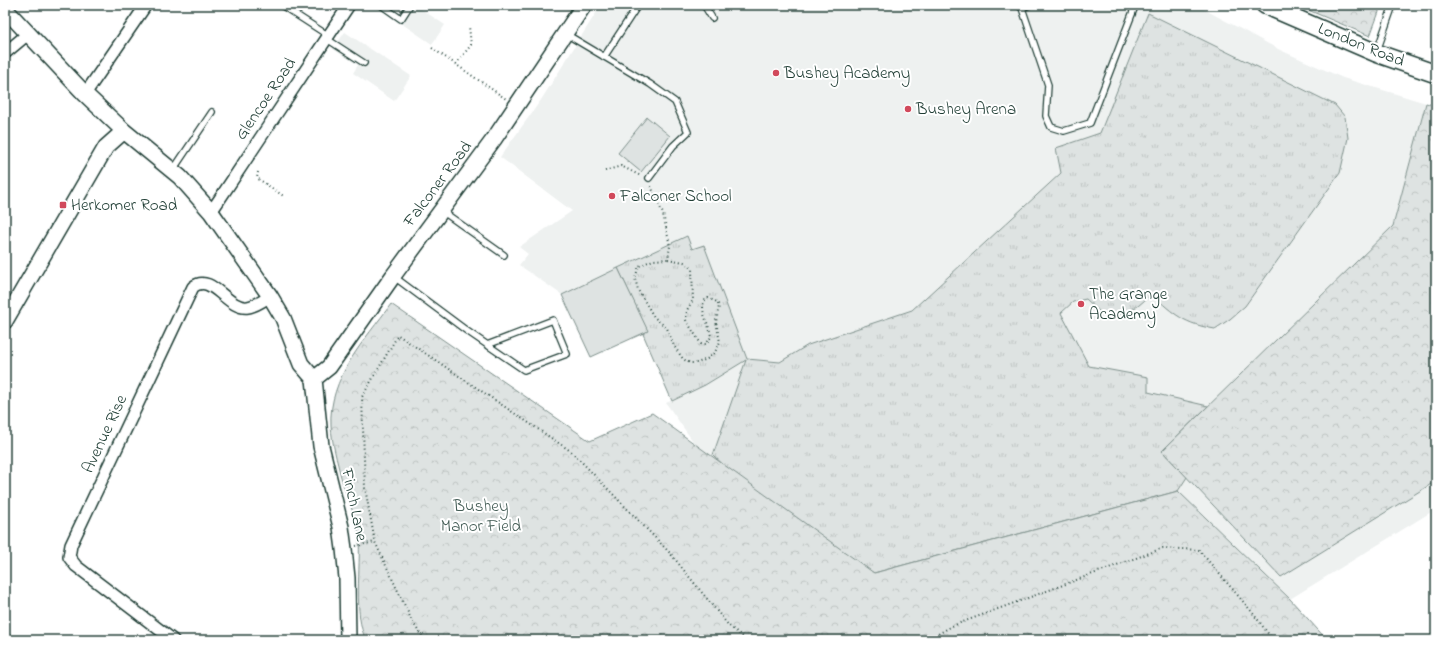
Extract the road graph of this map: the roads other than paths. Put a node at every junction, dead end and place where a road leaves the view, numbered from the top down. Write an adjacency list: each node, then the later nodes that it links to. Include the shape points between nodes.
1 (146, 5): 24 (street)
2 (281, 5): 18 (lane)
3 (349, 5): 18 (street, Glencoe Road)
4 (381, 5): 5 (lane, via 401,19)
5 (410, 5)
6 (584, 5): 17 (street, Falconer Road)
7 (638, 5): 21 (lane)
8 (704, 5): 15 (lane)
9 (1029, 5): 13 (lane)
10 (1132, 5): 13 (lane, via 1134,9 1090,123 1064,131 1052,127 1046,116 1048,85)
11 (1266, 5): 20 (main road, London Road)
12 (1393, 5): 20 (lane)
13 (1020, 6)
14 (5, 9): 16 (street)
15 (712, 18)
16 (29, 33): 19 (street); 24 (street)
17 (566, 34): 21 (lane); 29 (street, Falconer Road)
18 (328, 37): 22 (lane); 30 (street, Glencoe Road)
19 (5, 53)
20 (1376, 53): 23 (main road, London Road)
21 (604, 57): 28 (lane, via 675,102 688,132 673,146)
22 (364, 63)
23 (1436, 74)
24 (85, 94): 26 (street)
25 (212, 112): 27 (lane)
26 (124, 131): 27 (street); 34 (street, via 106,147)
27 (173, 171): 30 (street)
28 (649, 178)
29 (442, 210): 31 (lane); 32 (street, Falconer Road)
30 (211, 212): 33 (street)
31 (504, 255)
32 (393, 276): 35 (lane); 36 (street, Falconer Road, via 329,367)
33 (270, 296): 36 (street, via 283,318 301,364); 37 (street, Avenue Rise, via 256,305 242,307 230,302 206,284 197,284 193,287 71,545 69,556 76,566)
34 (5, 321)
35 (487, 345): 35 (lane, via 524,370 567,354 553,320)
36 (314, 379): 38 (street, Finch Lane, via 321,446 344,549)
37 (173, 640)
38 (348, 640)

